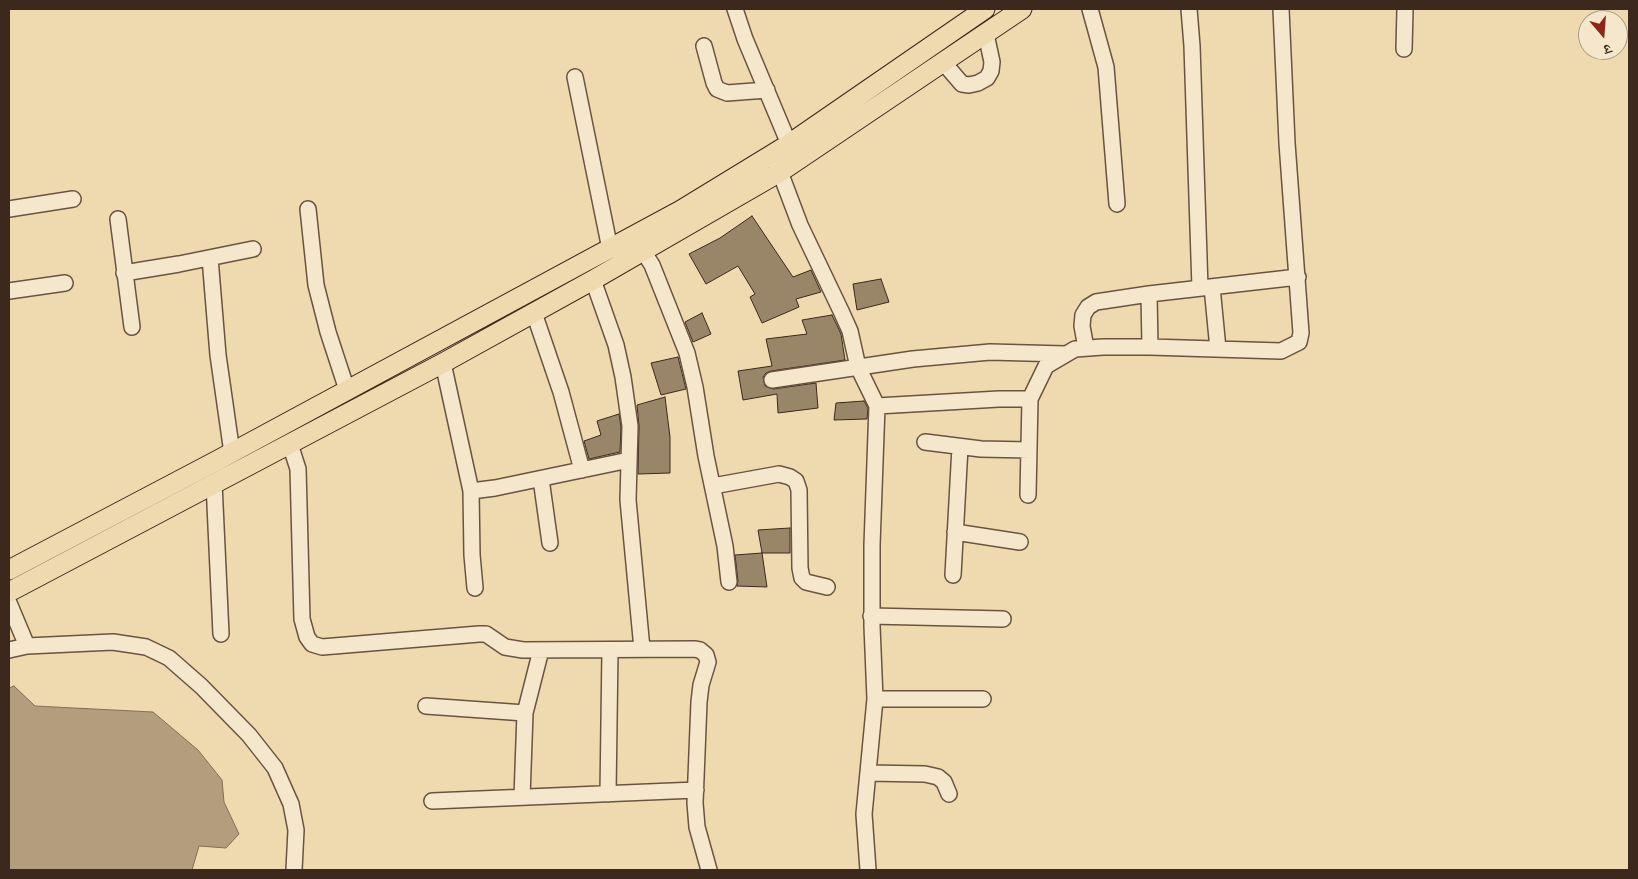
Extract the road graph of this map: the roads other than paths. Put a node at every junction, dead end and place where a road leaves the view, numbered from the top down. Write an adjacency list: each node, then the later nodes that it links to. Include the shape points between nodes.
1 (735, 9): 14 (street)
2 (985, 9): 10 (main road)
3 (1022, 9): 8 (main road)
4 (1090, 9): 19 (street, via 1106,67)
5 (1188, 9): 32 (street)
6 (1281, 9): 29 (street)
7 (1405, 9): 11 (street)
8 (986, 34): 12 (main road); 12 (street, via 992,62 987,78 978,83 962,84)
9 (704, 46): 14 (street, via 717,89 727,93)
10 (927, 49): 12 (street); 15 (main road)
11 (1404, 49)
12 (941, 64): 17 (main road)
13 (575, 77): 24 (street)
14 (767, 90): 15 (street)
15 (789, 144): 16 (main road)
16 (771, 155): 17 (street); 24 (main road)
17 (780, 172): 25 (main road); 42 (street, via 800,225 850,331)
18 (73, 199): 20 (street)
19 (1117, 204)
20 (9, 209)
21 (308, 209): 44 (street, via 316,285)
22 (118, 219): 28 (street)
23 (253, 249): 26 (street)
24 (610, 250): 27 (main road)
25 (643, 251): 30 (main road); 57 (street, via 652,265 687,353)
26 (210, 258): 28 (street); 51 (street)
27 (578, 267): 30 (street); 44 (main road)
28 (124, 273): 36 (street)
29 (1298, 277): 32 (street); 39 (street, via 1299,342 1281,351)
30 (590, 282): 35 (main road); 52 (street, via 616,345 623,376 630,426)
31 (65, 283): 33 (street)
32 (1206, 287): 34 (street); 39 (street)
33 (9, 291)
34 (1149, 294): 37 (street); 38 (street, via 1096,302 1088,307 1082,326)
35 (534, 313): 41 (main road); 53 (street)
36 (132, 327)
37 (1150, 347): 38 (street); 39 (street)
38 (1086, 348): 40 (street)
39 (1218, 349)
40 (1066, 354): 42 (street, via 990,352); 45 (street, via 1046,366)
41 (443, 363): 48 (main road); 58 (street)
42 (858, 367): 43 (street); 46 (street)
43 (772, 380)
44 (347, 390): 51 (main road)
45 (1030, 399): 46 (street); 50 (street)
46 (877, 406): 69 (street)
47 (925, 442): 49 (street)
48 (290, 444): 54 (main road); 75 (street, via 298,469 302,619 312,644 322,647 486,634 505,648)
49 (960, 447): 50 (street); 60 (street)
50 (1029, 450): 59 (street)
51 (229, 454): 54 (street); 63 (main road)
52 (629, 460): 53 (street); 73 (street, via 628,500)
53 (582, 470): 55 (street)
54 (235, 473): 56 (main road)
55 (541, 479): 58 (street); 62 (street)
56 (214, 484): 68 (main road); 71 (street)
57 (713, 486): 65 (street); 66 (street, via 779,474 796,481 800,490 802,578)
58 (471, 491): 67 (street)
59 (1028, 495)
60 (955, 532): 61 (street); 64 (street)
61 (1020, 542)
62 (550, 543)
63 (9, 570)
64 (953, 576)
65 (729, 582)
66 (826, 587)
67 (475, 588)
68 (10, 591): 72 (street)
69 (872, 616): 70 (street); 77 (street)
70 (1003, 619)
71 (221, 634)
72 (27, 646): 74 (street); 87 (street, via 113,642 146,647 169,658 249,734 275,768 291,804 296,830)
73 (642, 649): 76 (street); 82 (street, via 694,649 706,655 708,662 699,702)
74 (9, 650)
75 (541, 650): 76 (street); 80 (street)
76 (610, 650): 83 (street)
77 (874, 699): 78 (street); 81 (street)
78 (983, 699)
79 (426, 706): 80 (street)
80 (526, 713): 85 (street)
81 (868, 773): 84 (street, via 938,776); 89 (street, via 864,814)
82 (696, 790): 83 (street); 88 (street, via 697,827)
83 (608, 794): 85 (street)
84 (949, 794)
85 (522, 797): 86 (street)
86 (432, 801)
87 (294, 870)
88 (709, 870)
89 (868, 870)

